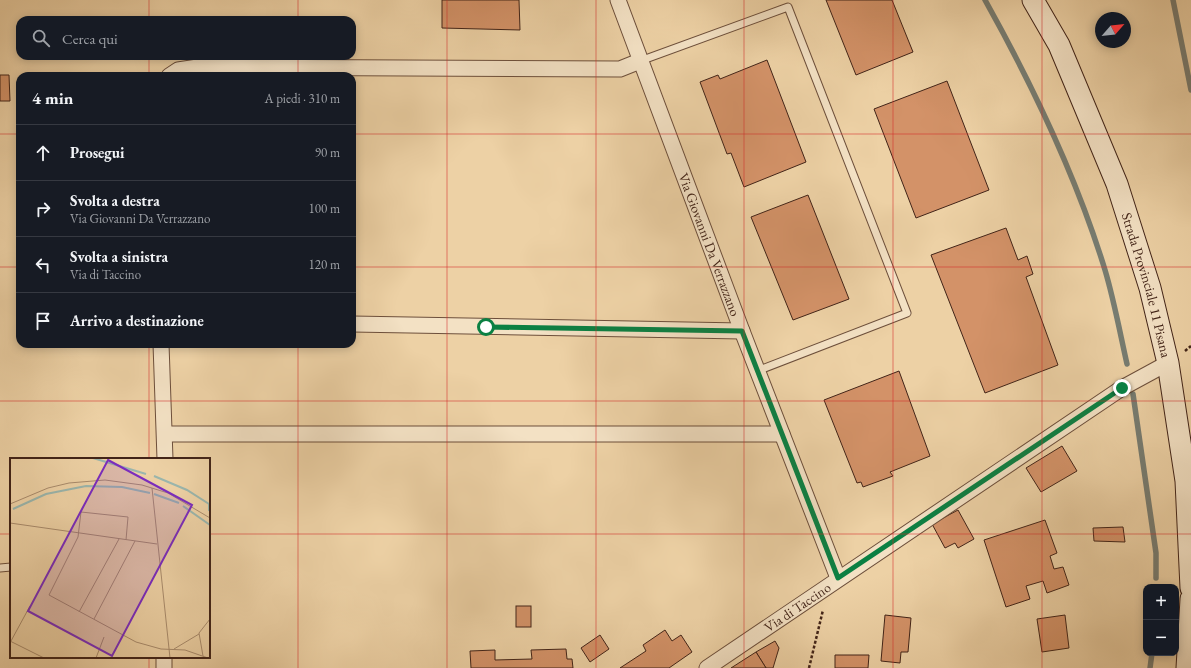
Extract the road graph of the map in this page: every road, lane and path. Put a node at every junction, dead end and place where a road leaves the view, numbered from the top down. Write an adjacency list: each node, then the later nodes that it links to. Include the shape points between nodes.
1 (618, 0): 3 (street, Via Giovanni Da Verrazzano)
2 (1033, 0): 8 (main road, Strada Provinciale 11 Pisana, via 1059,45 1117,184 1150,288)
3 (640, 62): 4 (street, via 620,69 198,67); 6 (street, Via Giovanni Da Verrazzano); 9 (lane, via 788,7 907,314)
4 (175, 72)
5 (356, 324): 6 (street)
6 (742, 331): 9 (street, Via Giovanni Da Verrazzano)
7 (161, 348): 10 (street)
8 (1168, 362): 15 (street, Via di Taccino, via 1122,388); 16 (main road, Strada Provinciale 11 Pisana, via 1186,481)
9 (757, 371): 11 (street, Via Giovanni Da Verrazzano)
10 (165, 434): 11 (street); 12 (street)
11 (782, 434): 15 (street, Via Giovanni Da Verrazzano)
12 (165, 458)
13 (10, 567): 14 (lane)
14 (0, 568)
15 (834, 581): 18 (street, Via di Taccino); 19 (path)
16 (1191, 588)
17 (1191, 599): 20 (main road)
18 (707, 668)
19 (809, 668)
20 (1187, 668)

